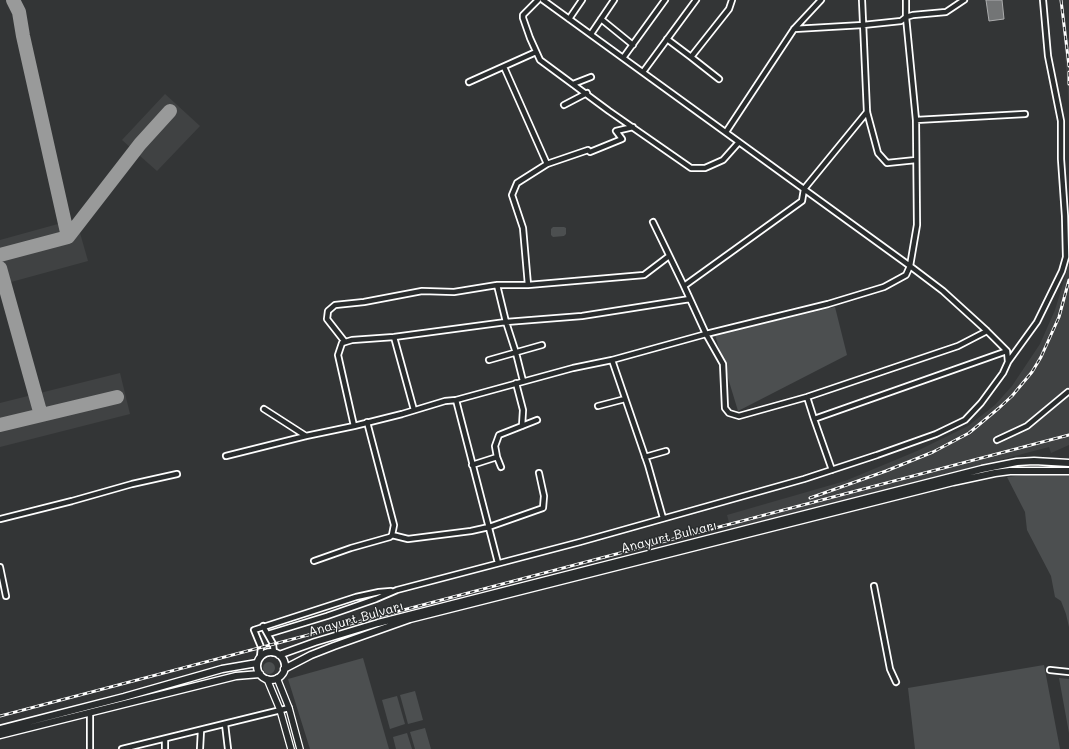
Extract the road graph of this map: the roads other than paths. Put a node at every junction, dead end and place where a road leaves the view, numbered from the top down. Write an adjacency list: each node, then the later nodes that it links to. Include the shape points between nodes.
1 (538, 0): 21 (street, via 523,18)
2 (543, 0): 14 (street)
3 (582, 0): 14 (street)
4 (614, 0): 15 (street)
5 (665, 0): 20 (street)
6 (696, 0): 19 (street)
7 (732, 0): 22 (street, via 729,9)
8 (821, 0): 17 (street)
9 (862, 0): 16 (street)
10 (906, 0): 13 (street)
11 (964, 0): 13 (street, via 946,12)
12 (1043, 0): 58 (street, via 1048,56 1061,121 1066,257 1062,271 1037,322)
13 (906, 17): 16 (street, via 901,21); 34 (street)
14 (569, 19): 18 (street)
15 (601, 19): 18 (street); 20 (street)
16 (863, 25): 17 (street); 32 (street)
17 (794, 29): 36 (street)
18 (591, 34): 23 (street)
19 (667, 39): 22 (street); 25 (street)
20 (633, 45): 23 (street)
21 (536, 52): 24 (street); 29 (street, via 540,60)
22 (691, 57): 27 (street)
23 (623, 58): 25 (street)
24 (504, 66): 28 (street); 39 (street)
25 (642, 72): 36 (street)
26 (591, 77): 29 (street)
27 (719, 79)
28 (470, 82)
29 (573, 84): 30 (street)
30 (586, 93): 31 (street); 35 (street)
31 (564, 105)
32 (867, 112): 38 (street, via 878,153 887,163); 40 (street)
33 (1025, 114): 34 (street)
34 (916, 120): 38 (street)
35 (633, 127): 37 (street, via 691,168 705,168 723,160); 39 (street, via 616,131 622,139 590,152 588,150)
36 (726, 132): 37 (street)
37 (740, 142): 40 (street)
38 (916, 160): 43 (street, via 917,225)
39 (547, 164): 45 (street, via 517,183 512,195 523,228)
40 (804, 188): 43 (street); 46 (street, via 802,201)
41 (654, 222): 42 (street)
42 (670, 256): 45 (street, via 644,275); 46 (street)
43 (910, 266): 49 (street); 50 (street, via 906,275 884,287 828,304)
44 (497, 285): 45 (street); 48 (street); 52 (street, via 454,292 422,291 335,305 328,311 327,319)
45 (528, 285)
46 (684, 286): 47 (street)
47 (690, 299): 48 (street, via 582,316); 50 (street)
48 (506, 322): 51 (street); 55 (street)
49 (987, 331): 54 (street); 62 (street, via 958,346)
50 (706, 334): 57 (street); 62 (street, via 723,364 724,401 729,413 739,416)
51 (394, 337): 52 (street); 67 (street)
52 (345, 342): 71 (street, via 342,343 338,355)
53 (542, 345): 55 (street)
54 (1007, 351): 58 (street); 68 (street)
55 (516, 353): 56 (street); 59 (street)
56 (489, 360)
57 (612, 360): 59 (street); 63 (street)
58 (1008, 362): 82 (street, via 981,403 965,420 936,434)
59 (523, 381): 60 (street)
60 (516, 383): 64 (street); 72 (street, via 523,410)
61 (1068, 392): 74 (street, via 1027,426)
62 (807, 397): 68 (street)
63 (626, 399): 65 (street); 78 (street)
64 (456, 400): 67 (street); 80 (street)
65 (598, 406)
66 (264, 409): 73 (street)
67 (414, 410): 70 (street)
68 (814, 419): 82 (street)
69 (537, 420): 72 (street)
70 (367, 422): 71 (street); 89 (street, via 394,525)
71 (354, 426): 73 (street)
72 (522, 426): 77 (street, via 498,435 495,446)
73 (306, 436): 76 (street)
74 (997, 440)
75 (666, 451): 78 (street)
76 (226, 456)
77 (497, 457): 80 (street); 81 (street)
78 (645, 457): 87 (street)
79 (1069, 463): 98 (main road, Anayurt Bulvarı, via 1017,462 982,469 385,621)
80 (472, 465): 88 (street)
81 (501, 467)
82 (832, 470): 87 (street)
83 (1069, 471): 100 (main road, Anayurt Bulvarı, via 1010,471 953,482 410,619 311,655)
84 (539, 473): 88 (street, via 544,496 543,508)
85 (177, 474): 86 (street)
86 (0, 517)
87 (663, 518): 91 (street)
88 (489, 527): 89 (street, via 408,539); 91 (street)
89 (392, 535): 90 (street, via 390,538)
90 (314, 561)
91 (498, 563): 94 (street)
92 (0, 566): 95 (street)
93 (874, 586): 106 (street, via 890,669)
94 (397, 590): 96 (street, via 356,597); 97 (street, via 327,616)
95 (6, 596)
96 (263, 626): 97 (street); 99 (street, via 254,630 261,647)
97 (268, 634): 98 (street)
98 (276, 654): 99 (main road, via 265,653); 100 (main road, via 284,662)
99 (259, 660): 103 (main road, via 257,669); 111 (main road)
100 (284, 669): 104 (main road)
101 (1050, 670): 102 (street)
102 (1069, 672)
103 (260, 674): 105 (main road); 109 (main road, via 236,676)
104 (277, 678): 105 (main road); 107 (street)
105 (266, 679): 108 (street)
106 (896, 682)
107 (289, 708): 108 (street); 121 (street)
108 (280, 710): 110 (street); 120 (street)
109 (90, 713): 113 (main road); 115 (street)
110 (225, 724): 112 (street); 119 (street)
111 (0, 729)
112 (200, 730): 114 (street); 118 (street)
113 (0, 735)
114 (165, 739): 116 (street); 117 (street)
115 (90, 749)
116 (124, 749)
117 (165, 749)
118 (200, 749)
119 (228, 749)
120 (290, 749)
121 (300, 749)

